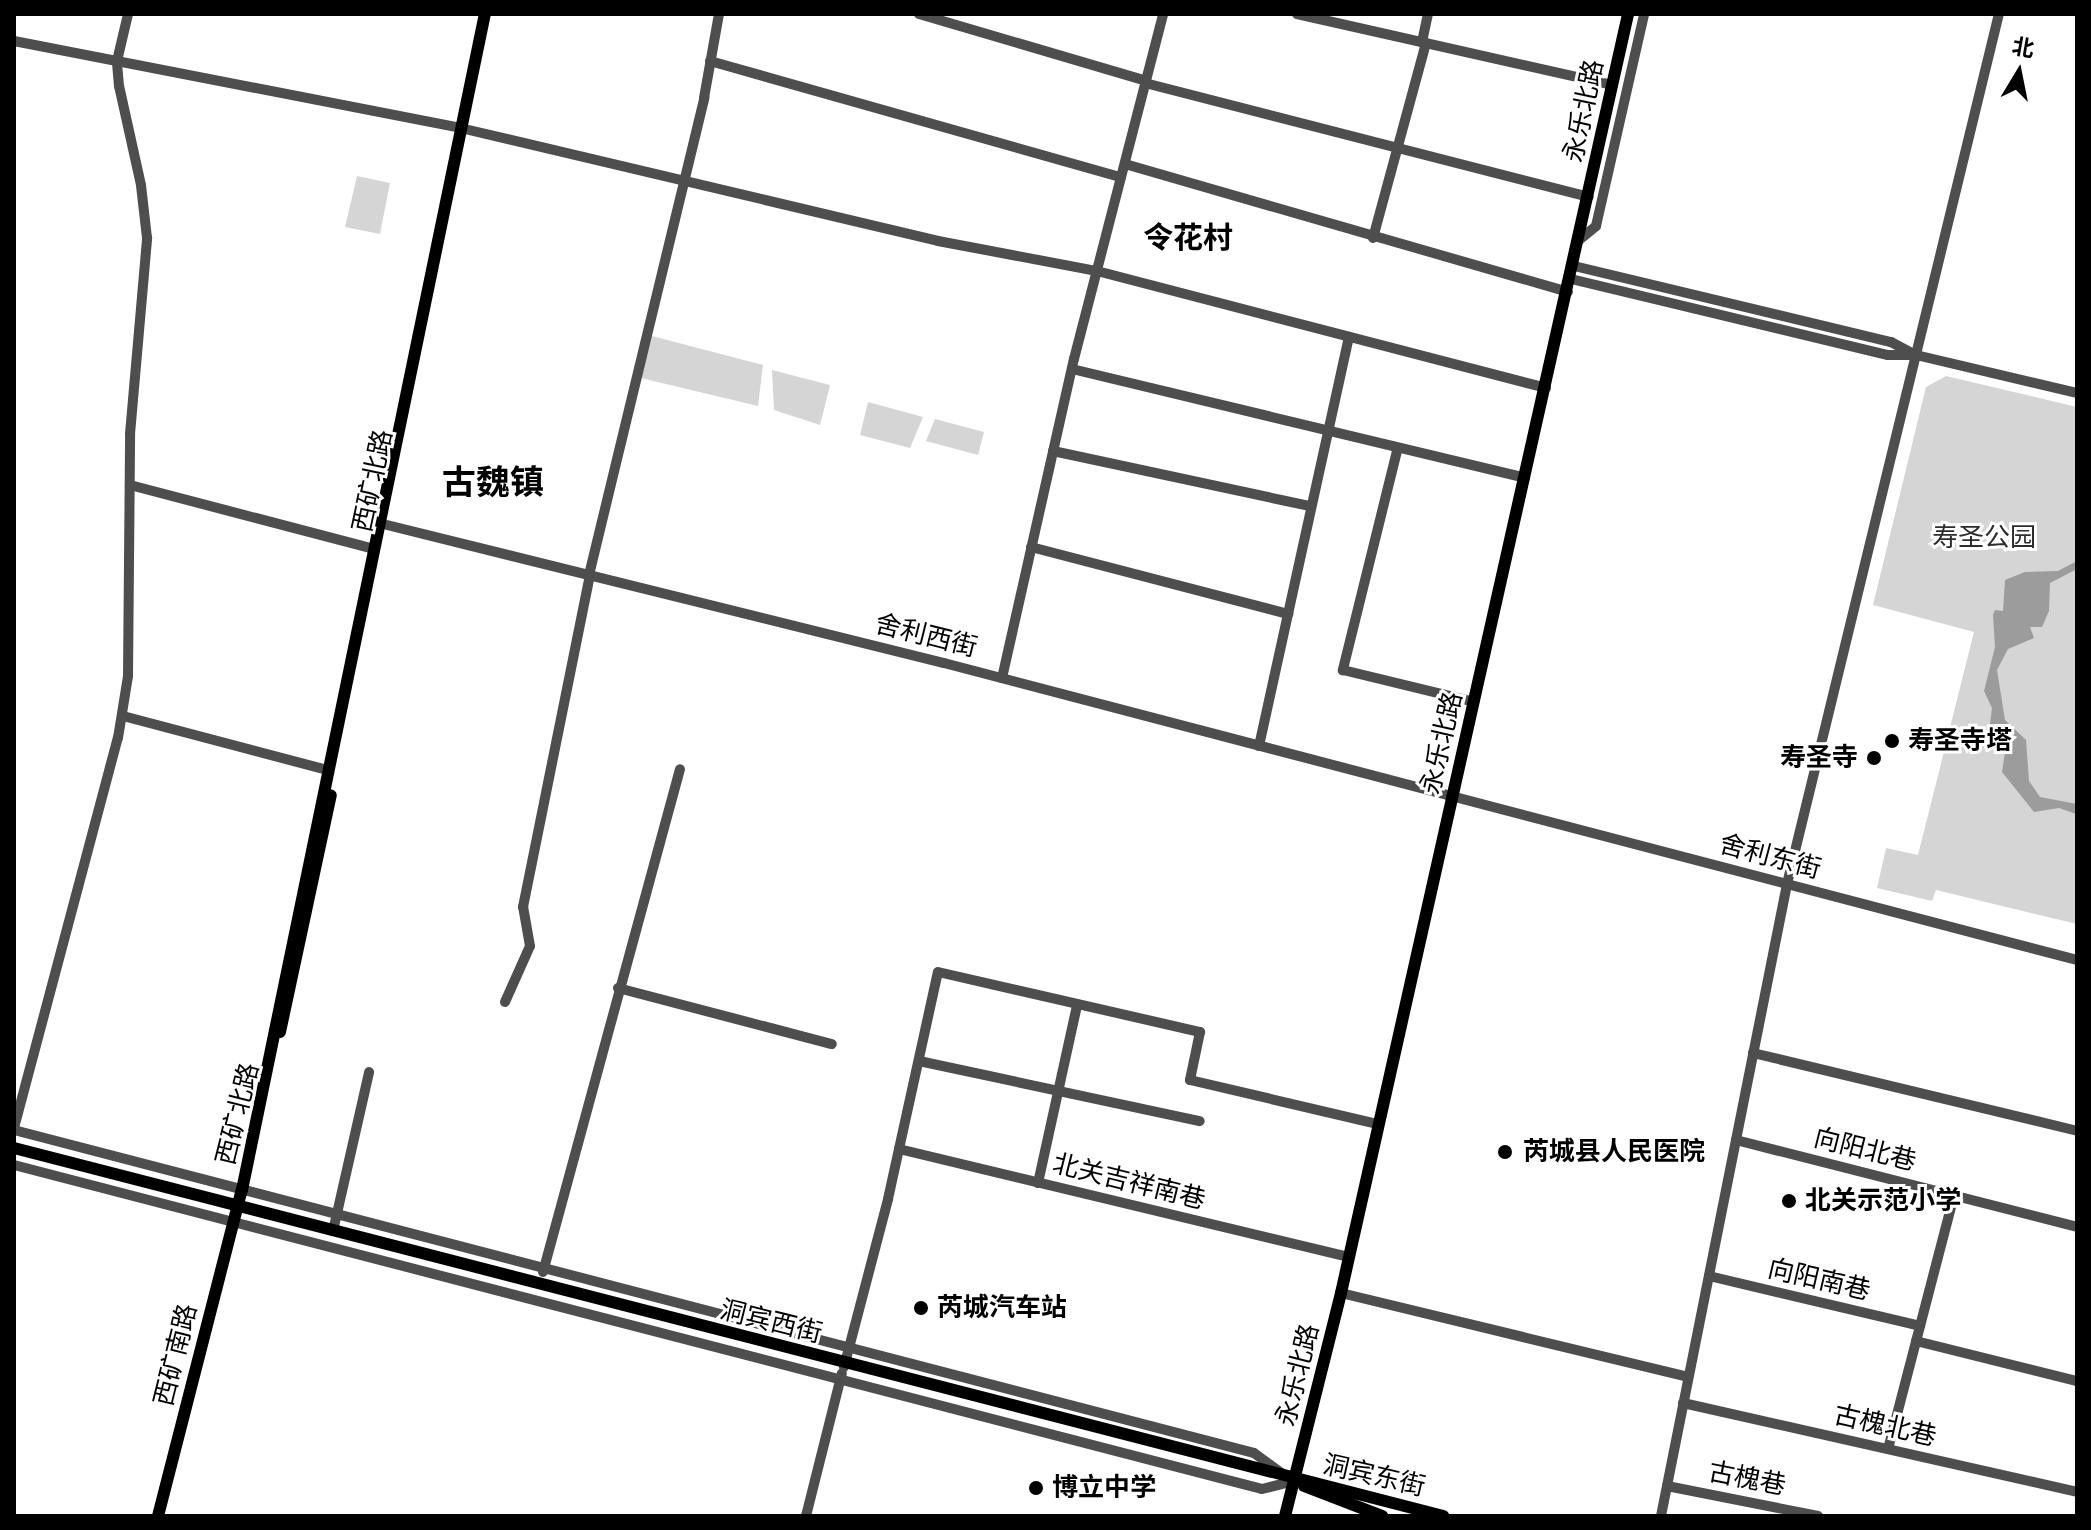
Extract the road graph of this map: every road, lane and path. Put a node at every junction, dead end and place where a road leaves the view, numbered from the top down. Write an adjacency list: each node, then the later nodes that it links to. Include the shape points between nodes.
1 (128, 14): 15 (street)
2 (485, 14): 19 (main road, 西矿北路)
3 (493, 14): 19 (main road, 西矿北路)
4 (719, 14): 16 (street)
5 (919, 14): 12 (street)
6 (1163, 14): 17 (street)
7 (1297, 14): 14 (street)
8 (1428, 14): 14 (street)
9 (1628, 14): 18 (main road, 永乐北路)
10 (1644, 14): 26 (street, via 1596,226)
11 (1999, 14): 30 (street)
12 (932, 16): 17 (street)
13 (14, 41): 15 (street)
14 (1424, 42): 18 (street); 20 (street)
15 (117, 61): 19 (street); 38 (street, via 147,226 131,404)
16 (710, 61): 22 (street); 23 (street)
17 (1146, 82): 20 (street); 21 (street)
18 (1613, 85): 24 (main road, 永乐北路)
19 (465, 129): 23 (street); 40 (main road, 西矿北路); 42 (main road, 西矿北路)
20 (1397, 148): 24 (street); 25 (street)
21 (1125, 164): 22 (street); 25 (street)
22 (1121, 177): 27 (street)
23 (685, 181): 27 (street, via 938,241); 43 (street)
24 (1589, 197): 26 (main road, 永乐北路)
25 (1373, 238): 28 (street)
26 (1579, 240): 28 (main road, 永乐北路)
27 (1097, 271): 29 (street); 31 (street)
28 (1571, 279): 30 (street, via 1891,342); 32 (main road, 永乐北路)
29 (1349, 337): 32 (street); 34 (street)
30 (1916, 355): 33 (street); 52 (street)
31 (1072, 369): 34 (street); 35 (street)
32 (1546, 388): 37 (main road, 永乐北路)
33 (2077, 393)
34 (1326, 434): 36 (street); 39 (street)
35 (1053, 451): 39 (street); 41 (street)
36 (1397, 451): 37 (street); 46 (street, via 1343,670)
37 (1525, 478): 46 (main road, 永乐北路)
38 (130, 485): 42 (street); 47 (street, via 129,653)
39 (1309, 506): 44 (street)
40 (387, 525): 43 (street, 舍利西街); 71 (main road, 西矿北路, via 253,1159)
41 (1031, 547): 44 (street); 45 (street)
42 (374, 549): 50 (main road, 西矿北路)
43 (590, 575): 45 (street, 舍利西街); 55 (street, via 568,663 560,732 523,907 530,946)
44 (1288, 614): 48 (street)
45 (1002, 678): 48 (street, 舍利西街)
46 (1474, 702): 51 (main road, 永乐北路)
47 (123, 716): 50 (street); 64 (street)
48 (1259, 746): 51 (street, 舍利西街)
49 (680, 769): 54 (street)
50 (327, 770): 71 (main road, 西矿北路)
51 (1452, 797): 52 (street, 舍利东街); 63 (main road, 永乐北路)
52 (1787, 884): 53 (street, 舍利东街); 58 (street)
53 (2077, 960)
54 (618, 988): 57 (street); 79 (street)
55 (505, 1002)
56 (1077, 1006): 59 (street, via 938,972); 61 (street); 63 (street, via 1200,1032 1190,1080)
57 (832, 1044)
58 (1753, 1053): 65 (street); 66 (street)
59 (919, 1061): 61 (street); 68 (street)
60 (369, 1072): 74 (street)
61 (1059, 1090): 62 (street); 70 (street)
62 (1200, 1121)
63 (1378, 1124): 78 (main road, 永乐北路)
64 (14, 1129): 71 (street)
65 (2077, 1131)
66 (1736, 1140): 72 (street, 向阳北巷); 80 (street)
67 (14, 1149): 73 (main road, 洞宾西街)
68 (899, 1149): 70 (street, 北关吉祥南巷); 85 (street)
69 (14, 1165): 75 (street)
70 (1038, 1183): 78 (street, 北关吉祥南巷)
71 (242, 1190): 73 (main road, 西矿南路); 74 (street)
72 (1954, 1195): 76 (street, 向阳北巷); 83 (street)
73 (238, 1206): 75 (main road, 西矿南路); 77 (main road, 洞宾西街)
74 (337, 1215): 77 (street); 79 (street)
75 (234, 1221): 88 (street); 95 (main road, 西矿南路)
76 (2077, 1227)
77 (333, 1231): 81 (main road, 洞宾西街)
78 (1348, 1257): 82 (main road, 永乐北路)
79 (544, 1269): 81 (street); 85 (street)
80 (1709, 1276): 83 (street, 向阳南巷); 87 (street)
81 (540, 1285): 86 (main road, 洞宾西街)
82 (1341, 1293): 87 (street); 92 (main road, 永乐北路)
83 (1920, 1326): 84 (street)
84 (1916, 1341): 89 (street); 91 (street)
85 (849, 1348): 86 (street); 92 (street, via 1254,1453)
86 (845, 1364): 88 (street); 92 (main road, 洞宾西街)
87 (1688, 1377): 90 (street)
88 (841, 1379): 92 (street, via 1262,1489); 96 (street)
89 (2077, 1381)
90 (1683, 1403): 91 (street, 古槐北巷); 93 (street)
91 (1888, 1449): 94 (street, 古槐北巷)
92 (1294, 1481): 97 (main road, 永乐北路); 98 (main road, 洞宾东街, via 1338,1503); 99 (main road, 洞宾东街, via 1343,1487)
93 (1667, 1486): 100 (street); 101 (street, 古槐巷)
94 (2077, 1492)
95 (158, 1516)
96 (806, 1516)
97 (1285, 1516)
98 (1382, 1516)
99 (1443, 1516)
100 (1661, 1516)
101 (1818, 1516)

